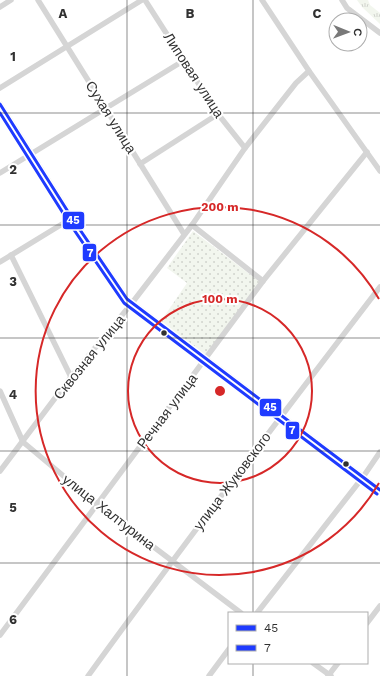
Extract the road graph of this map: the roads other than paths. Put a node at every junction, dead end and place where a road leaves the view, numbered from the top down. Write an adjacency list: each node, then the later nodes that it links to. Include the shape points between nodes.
1 (11, 0): 7 (street)
2 (38, 0): 9 (street, Сухая улица)
3 (142, 0): 9 (street)
4 (145, 0): 10 (street, Липовая улица)
5 (262, 0): 11 (street)
6 (342, 0): 8 (street, via 347,8)
7 (0, 7)
8 (380, 33)
9 (67, 46): 12 (street); 14 (street, Сухая улица)
10 (184, 61): 14 (street); 15 (street, Липовая улица)
11 (308, 71): 16 (street, Сквозная улица); 17 (street)
12 (0, 88)
13 (0, 104): 18 (street)
14 (106, 109): 18 (street); 19 (street, Сухая улица)
15 (218, 114): 16 (street, Липовая улица); 19 (street)
16 (245, 148): 23 (street, Сквозная улица)
17 (367, 152): 20 (street); 27 (street, Речная улица)
18 (31, 154): 21 (street); 22 (street)
19 (140, 164): 24 (street, Сухая улица)
20 (380, 171)
21 (0, 173)
22 (72, 218): 25 (street); 29 (street)
23 (192, 225): 24 (street, Сквозная улица); 27 (street)
24 (184, 234): 29 (street, Сквозная улица)
25 (11, 255): 26 (street); 31 (street)
26 (0, 262)
27 (263, 281): 30 (street, Речная улица)
28 (380, 288): 33 (street, улица Жуковского)
29 (132, 303): 30 (street); 31 (street, Сквозная улица)
30 (206, 359): 33 (street); 39 (street, Речная улица)
31 (71, 377): 34 (street, Сквозная улица)
32 (0, 391): 34 (street, улица Халтурина)
33 (282, 415): 37 (street); 40 (street, улица Жуковского)
34 (23, 442): 36 (street, Сквозная улица); 39 (street, улица Халтурина)
35 (380, 452): 37 (street)
36 (0, 471)
37 (363, 477): 38 (street); 43 (street)
38 (380, 490)
39 (97, 504): 40 (street, улица Халтурина); 45 (street, Речная улица)
40 (172, 561): 42 (street, улица Халтурина); 49 (street, улица Жуковского)
41 (380, 606): 44 (street)
42 (240, 612)
43 (257, 612)
44 (368, 622)
45 (0, 635)
46 (228, 650): 50 (street)
47 (314, 664): 51 (street)
48 (337, 664): 51 (street)
49 (88, 676)
50 (209, 676)
51 (330, 676)

